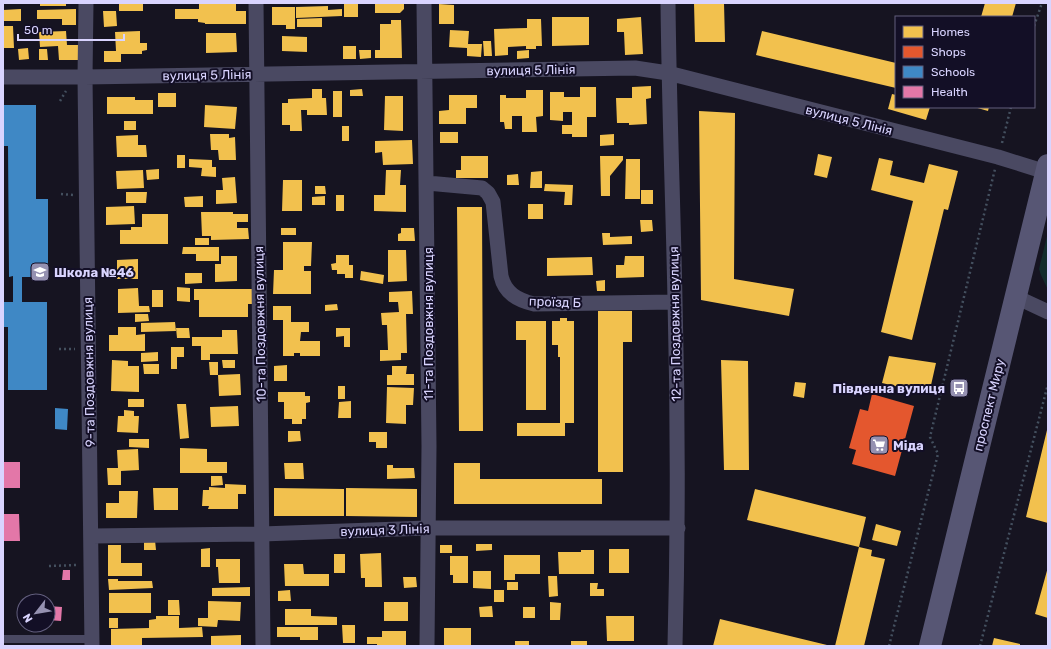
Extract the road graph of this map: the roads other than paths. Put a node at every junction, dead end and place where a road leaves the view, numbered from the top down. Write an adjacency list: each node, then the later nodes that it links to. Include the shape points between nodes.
1 (86, 3): 9 (street, 9-та Поздовжня вулиця)
2 (256, 3): 7 (street, 10-та Поздовжня вулиця)
3 (424, 3): 5 (street, 11-та Поздовжня вулиця)
4 (668, 3): 6 (street, 12-та Поздовжня вулиця)
5 (425, 71): 6 (street, вулиця 5 Лінія, via 635,68); 7 (street, вулиця 5 Лінія); 11 (street, 11-та Поздовжня вулиця)
6 (668, 73): 10 (street, вулиця 5 Лінія); 13 (street, 12-та Поздовжня вулиця)
7 (256, 74): 9 (street, вулиця 5 Лінія); 17 (street, 10-та Поздовжня вулиця)
8 (3, 77): 9 (street, вулиця 5 Лінія)
9 (85, 77): 18 (street, 9-та Поздовжня вулиця)
10 (1047, 168): 12 (main road, проспект Миру)
11 (427, 183): 13 (street, проїзд Б, via 482,188 488,193 493,202 500,276 503,285 520,301 534,304); 15 (street, 11-та Поздовжня вулиця)
12 (1016, 297): 14 (street); 24 (main road, проспект Миру)
13 (675, 302): 16 (street, 12-та Поздовжня вулиця)
14 (1048, 312)
15 (427, 528): 16 (street, вулиця 3 Лінія); 17 (street, вулиця 3 Лінія); 22 (street, 11-та Поздовжня вулиця)
16 (678, 528): 23 (street, 12-та Поздовжня вулиця)
17 (262, 534): 18 (street, вулиця 3 Лінія); 21 (street, 10-та Поздовжня вулиця)
18 (92, 536): 20 (street, 9-та Поздовжня вулиця)
19 (3, 639): 20 (lane)
20 (92, 642)
21 (263, 646)
22 (426, 646)
23 (675, 646)
24 (930, 646)

